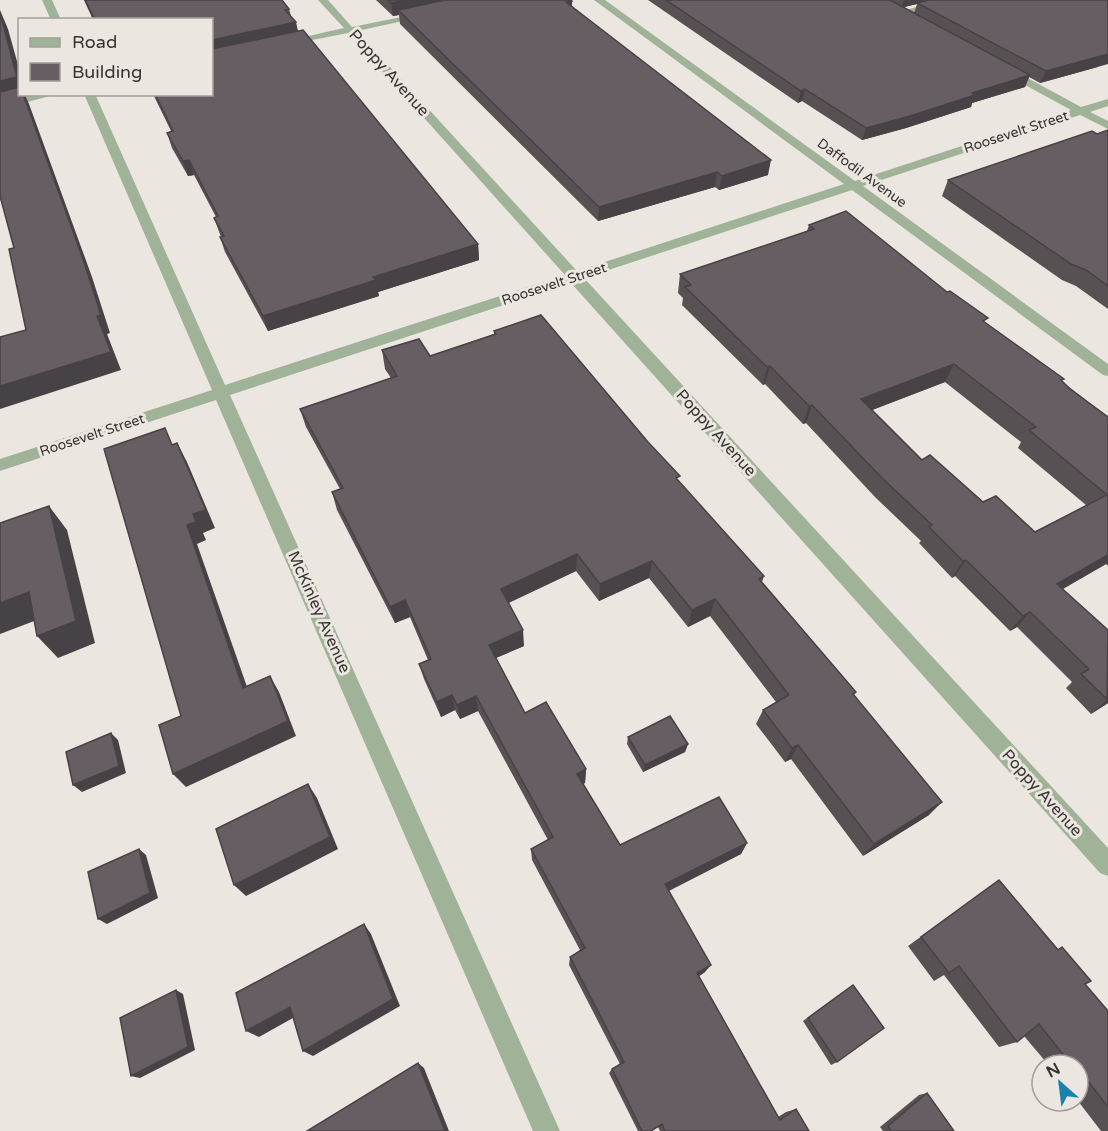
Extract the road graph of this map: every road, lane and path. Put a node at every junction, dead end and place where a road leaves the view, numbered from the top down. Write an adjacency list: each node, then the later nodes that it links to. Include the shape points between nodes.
1 (47, 0): 7 (street)
2 (323, 0): 8 (street, Poppy Avenue)
3 (599, 0): 17 (street, Daffodil Avenue)
4 (952, 0): 6 (street)
5 (431, 12): 8 (street)
6 (901, 14)
7 (55, 18)
8 (351, 30): 9 (street); 18 (street, Poppy Avenue)
9 (281, 45)
10 (1000, 68): 15 (street)
11 (44, 96): 14 (street)
12 (90, 96): 20 (street, McKinley Avenue)
13 (1108, 102): 15 (street, Roosevelt Street)
14 (0, 106)
15 (1080, 111): 16 (street); 17 (street, Roosevelt Street)
16 (1108, 126)
17 (854, 185): 18 (street, Roosevelt Street); 19 (street, Daffodil Avenue)
18 (574, 277): 20 (street, Roosevelt Street); 22 (street, Poppy Avenue)
19 (1108, 371)
20 (222, 392): 21 (street, Roosevelt Street); 23 (street, McKinley Avenue)
21 (0, 465)
22 (1108, 865)
23 (547, 1131)

